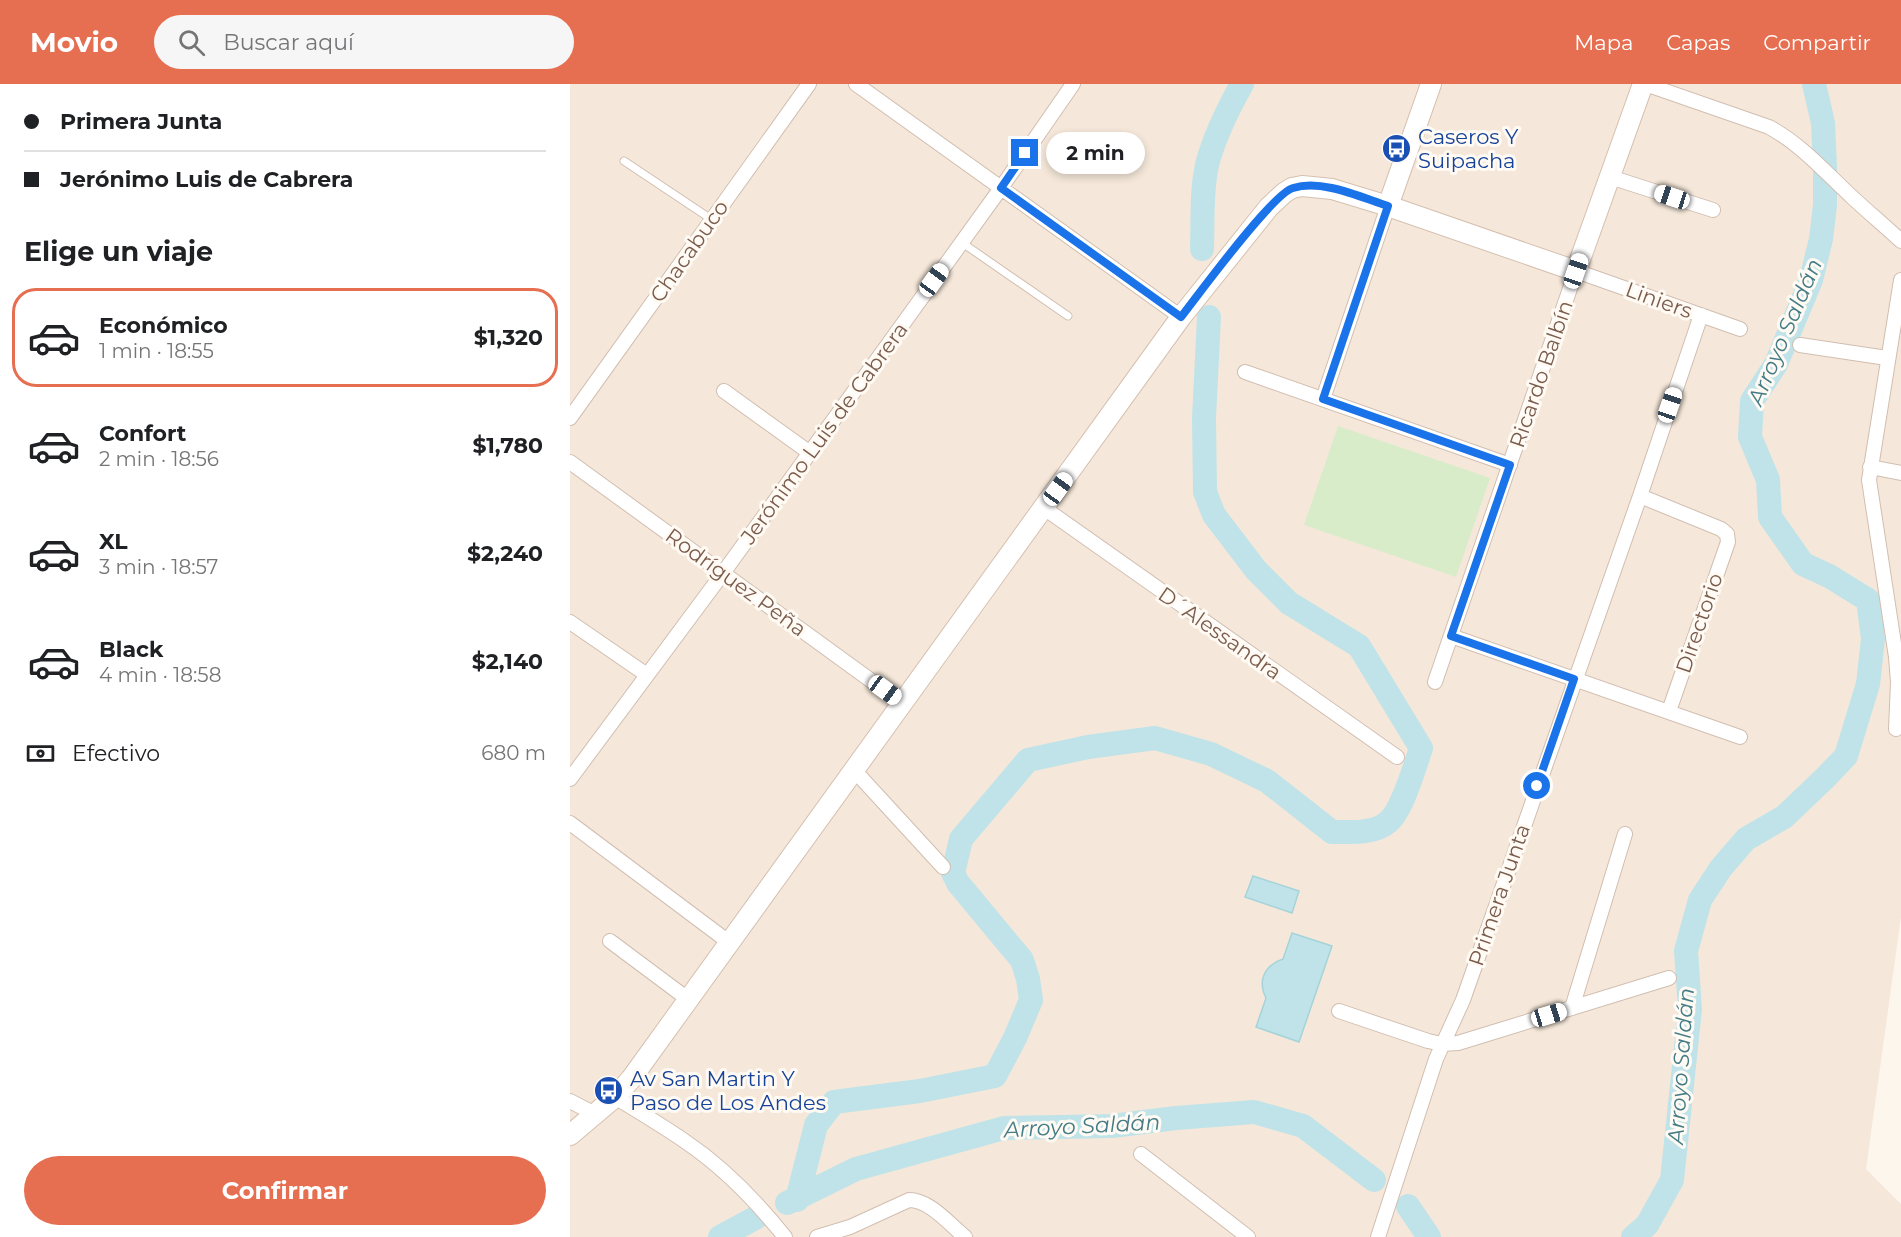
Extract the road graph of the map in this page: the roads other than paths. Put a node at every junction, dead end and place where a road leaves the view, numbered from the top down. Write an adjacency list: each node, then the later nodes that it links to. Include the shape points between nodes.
1 (809, 84): 11 (street, Chacabuco)
2 (856, 84): 8 (street)
3 (1073, 84): 8 (street, Jerónimo Luis de Cabrera)
4 (1431, 84): 9 (main road)
5 (1644, 84): 7 (main road); 12 (street, via 1784,135)
6 (624, 161): 11 (lane)
7 (1610, 177): 10 (street); 14 (main road)
8 (1001, 188): 13 (street, Jerónimo Luis de Cabrera); 18 (street)
9 (1388, 206): 14 (main road); 18 (main road, via 1324,188 1292,188 1269,207); 24 (street)
10 (1713, 210)
11 (711, 219): 25 (street, Chacabuco)
12 (1901, 241)
13 (961, 242): 17 (lane); 26 (street, Jerónimo Luis de Cabrera)
14 (1576, 271): 16 (street, Liniers); 28 (street, Ricardo Balbín)
15 (1901, 280): 21 (street)
16 (1701, 315): 19 (street, Liniers); 31 (street, Primera Junta)
17 (1068, 316)
18 (1181, 317): 32 (main road)
19 (1740, 329)
20 (1800, 345): 21 (street)
21 (1887, 358): 29 (street)
22 (1245, 372): 24 (street)
23 (724, 391): 26 (street)
24 (1323, 399): 28 (street)
25 (570, 418)
26 (810, 453): 33 (street, Jerónimo Luis de Cabrera)
27 (570, 462): 33 (street, Rodríguez Peña)
28 (1510, 465): 35 (street, Ricardo Balbín)
29 (1870, 467): 30 (street); 41 (street, via 1869,490 1898,682)
30 (1901, 473)
31 (1640, 496): 37 (street, Primera Junta); 40 (street, Directorio, via 1727,534 1728,542)
32 (1044, 508): 39 (main road); 43 (street, D´Alessandra)
33 (723, 573): 36 (street, Jerónimo Luis de Cabrera); 39 (street, Rodríguez Peña)
34 (570, 622): 36 (street)
35 (1451, 636): 37 (street); 38 (street, Ricardo Balbín)
36 (647, 675): 45 (street, Jerónimo Luis de Cabrera)
37 (1574, 679): 40 (street); 55 (street, Primera Junta, via 1463,1000)
38 (1435, 682)
39 (902, 703): 44 (main road)
40 (1669, 711): 42 (street)
41 (1896, 729)
42 (1740, 737)
43 (1397, 757)
44 (854, 770): 48 (street); 50 (main road)
45 (571, 776)
46 (570, 823): 50 (street)
47 (1625, 834): 53 (street)
48 (943, 867)
49 (610, 941): 52 (street)
50 (730, 943): 52 (main road)
51 (1669, 978): 53 (street)
52 (689, 1000): 56 (main road)
53 (1572, 1008): 55 (street, via 1458,1043)
54 (1339, 1011): 55 (street)
55 (1442, 1044): 65 (street, Primera Junta)
56 (615, 1097): 58 (main road); 61 (street, via 687,1142 731,1180)
57 (570, 1101): 58 (street)
58 (595, 1114): 59 (main road)
59 (570, 1135)
60 (1141, 1154): 64 (street)
61 (785, 1237)
62 (817, 1237): 63 (street, via 850,1227 909,1200 926,1204)
63 (965, 1237)
64 (1248, 1237)
65 (1378, 1237)

